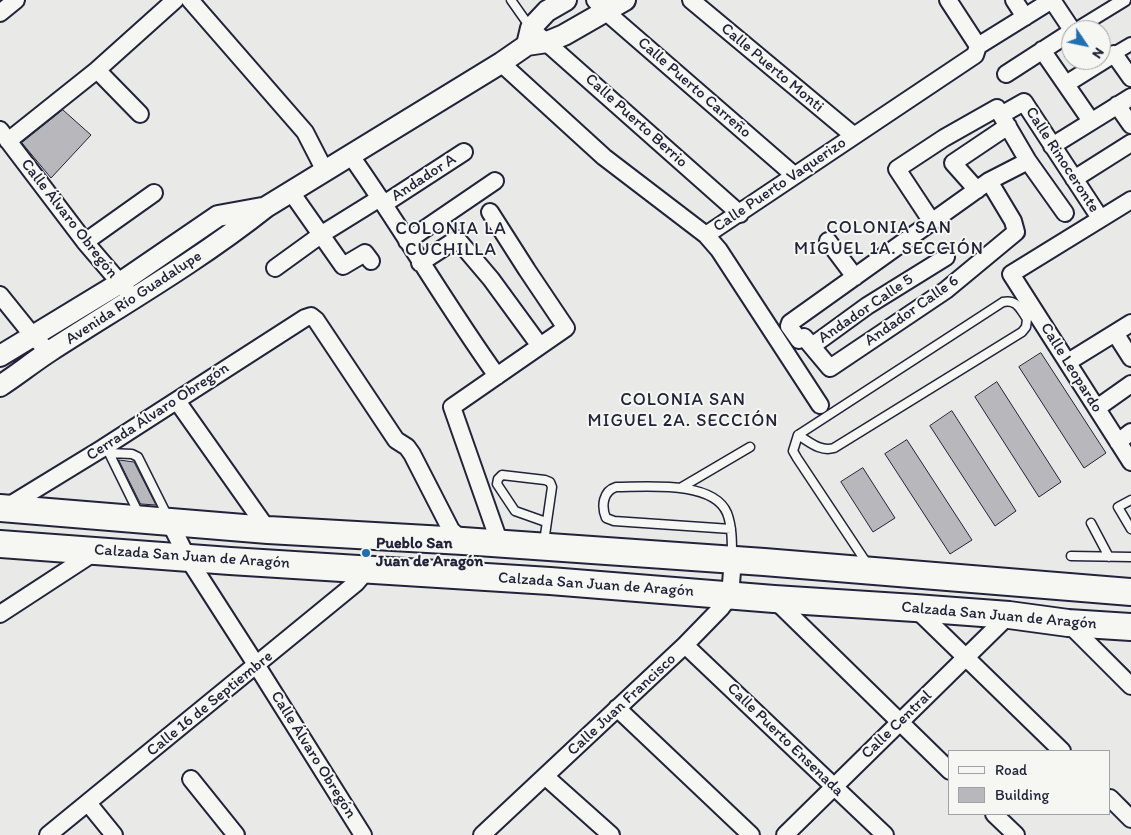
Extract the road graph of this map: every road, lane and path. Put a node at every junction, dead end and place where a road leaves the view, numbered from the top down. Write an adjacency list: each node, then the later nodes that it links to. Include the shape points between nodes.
1 (16, 0): 13 (street)
2 (175, 0): 26 (street)
3 (190, 0): 43 (street, via 305,132)
4 (511, 0): 17 (lane)
5 (566, 0): 17 (street, Avenida Río Guadalupe, via 547,11)
6 (625, 0): 12 (street, Avenida Río Guadalupe)
7 (691, 0): 36 (street, Calle Puerto Monti)
8 (948, 0): 21 (street)
9 (1014, 0): 14 (street)
10 (1052, 0): 14 (street, Calle Puerto Vaquerizo); 15 (street)
11 (1124, 0): 16 (street)
12 (600, 6): 19 (street, Avenida Río Guadalupe, via 564,35); 44 (street, Calle Puerto Carreño)
13 (0, 13)
14 (1025, 17): 21 (street, Calle Puerto Vaquerizo)
15 (1066, 20)
16 (1091, 20)
17 (529, 37): 19 (street, Avenida Río Guadalupe); 25 (street, Avenida Río Guadalupe)
18 (1061, 38): 22 (street)
19 (547, 42): 55 (street, Calle Puerto Berrio)
20 (1131, 44): 23 (street)
21 (977, 50): 36 (street, Calle Puerto Vaquerizo)
22 (1042, 50): 28 (street); 30 (street)
23 (1114, 54): 24 (street); 29 (street)
24 (1111, 55)
25 (501, 63): 41 (street, Avenida Río Guadalupe); 59 (street, via 604,157)
26 (97, 70): 32 (street); 37 (street)
27 (1084, 70): 30 (street)
28 (1006, 74)
29 (1131, 78)
30 (1066, 84): 34 (street)
31 (1124, 101): 34 (street); 35 (street)
32 (140, 114)
33 (1002, 116): 39 (street, Calle Rinoceronte, via 1024,102); 42 (street); 47 (street, via 953,163); 57 (street, via 944,138 898,169)
34 (1091, 121): 39 (street)
35 (1131, 125)
36 (853, 135): 44 (street, Calle Puerto Vaquerizo)
37 (4, 136): 62 (street, Calle Álvaro Obregón)
38 (1131, 143): 45 (street)
39 (1052, 146): 45 (street, Calle Rinoceronte)
40 (464, 152): 51 (street, Andador A)
41 (351, 156): 43 (street, Avenida Río Guadalupe); 51 (street)
42 (1028, 161): 47 (street); 53 (street)
43 (325, 171): 48 (street, Avenida Río Guadalupe)
44 (794, 175): 55 (street, Calle Puerto Vaquerizo)
45 (1074, 179): 56 (street, Calle Rinoceronte)
46 (495, 181): 60 (street)
47 (983, 186): 57 (street); 75 (street, Andador Calle 6, via 1013,221 1016,232 946,290 830,368)
48 (291, 192): 52 (street, Avenida Río Guadalupe); 58 (street)
49 (154, 193): 62 (street)
50 (1131, 200): 56 (street)
51 (382, 201): 58 (street, Andador A); 60 (street)
52 (266, 207): 68 (street, Avenida Río Guadalupe, via 218,216); 70 (street, Avenida Río Guadalupe, via 233,234)
53 (1055, 208)
54 (490, 212): 74 (street, via 566,328)
55 (740, 214): 59 (street, Calle Puerto Vaquerizo)
56 (1100, 218): 79 (street, Calle Leopardo, via 1011,274)
57 (932, 222): 67 (street)
58 (322, 234): 64 (street, via 343,266 365,253); 66 (street, Andador A)
59 (706, 236): 84 (street, via 719,250)
60 (407, 241): 65 (street)
61 (828, 241): 67 (street)
62 (85, 242): 68 (street, Calle Álvaro Obregón)
63 (946, 257): 75 (street, Andador Calle 5, via 867,306)
64 (371, 261)
65 (420, 263): 74 (street, via 457,239); 80 (street)
66 (275, 268)
67 (855, 277): 75 (street, via 789,324 799,340 804,337)
68 (120, 283): 70 (street, Calle Álvaro Obregón); 73 (street, Avenida Río Guadalupe)
69 (0, 295): 73 (street)
70 (134, 300): 76 (street, Avenida Río Guadalupe)
71 (1131, 323): 72 (street)
72 (1115, 333): 78 (street); 79 (street)
73 (33, 336): 76 (street); 77 (street, Avenida Río Guadalupe)
74 (540, 346): 80 (street)
75 (812, 346)
76 (49, 352): 82 (street, Avenida Río Guadalupe)
77 (0, 356)
78 (1131, 358)
79 (1068, 362): 85 (street, Calle Leopardo)
80 (497, 376): 104 (street, via 452,407)
81 (1131, 384): 85 (street)
82 (0, 386)
83 (177, 401): 89 (street, Cerrada Álvaro Obregón); 97 (street); 101 (street, Cerrada Álvaro Obregón, via 311,316 396,440 412,454 451,530)
84 (820, 405)
85 (1097, 408): 87 (street, Calle Leopardo)
86 (798, 435): 86 (lane, via 1003,302 1016,303 1027,320 1022,332 834,448 820,449); 111 (lane, via 793,451 796,458)
87 (1124, 437): 90 (street, Calle Leopardo)
88 (750, 447): 91 (lane)
89 (106, 450): 93 (street, Cerrada Álvaro Obregón); 100 (lane); 100 (lane, via 138,457)
90 (1131, 462)
91 (682, 487): 95 (lane, via 710,496 720,503); 95 (lane, via 616,486 605,495 603,511 606,518 614,521)
92 (1131, 500): 96 (lane, via 1118,507)
93 (2, 508): 100 (main road, Calzada San Juan de Aragón)
94 (1091, 523): 107 (lane)
95 (730, 529): 113 (lane)
96 (1131, 529)
97 (268, 530): 100 (main road, Calzada San Juan de Aragón); 101 (main road, Calzada San Juan de Aragón)
98 (203, 533): 102 (lane)
99 (545, 534): 99 (lane, via 550,482 502,475 497,484 513,509); 104 (main road, Calzada San Juan de Aragón); 113 (main road, Calzada San Juan de Aragón)
100 (173, 537): 105 (main road, Calzada San Juan de Aragón); 110 (main road, Calzada San Juan de Aragón); 123 (street, Calle Álvaro Obregón)
101 (462, 541): 104 (main road, Calzada San Juan de Aragón)
102 (349, 543)
103 (0, 544): 105 (main road, Calzada San Juan de Aragón)
104 (500, 544)
105 (97, 550): 117 (street)
106 (1071, 556): 107 (lane)
107 (1109, 556): 108 (lane)
108 (1131, 557)
109 (436, 565): 112 (lane)
110 (368, 569): 113 (main road, Calzada San Juan de Aragón); 123 (street, Calle 16 de Septiembre, via 356,584)
111 (871, 570): 113 (main road, Calzada San Juan de Aragón); 114 (main road, Calzada San Juan de Aragón)
112 (554, 573)
113 (731, 578): 115 (main road, Calzada San Juan de Aragón); 121 (street, Calle Juan Francisco, via 721,608)
114 (1131, 592)
115 (772, 595): 116 (main road, Calzada San Juan de Aragón); 119 (lane); 126 (street)
116 (915, 608): 118 (main road, Calzada San Juan de Aragón); 122 (street)
117 (0, 614)
118 (1009, 615): 119 (main road, Calzada San Juan de Aragón); 122 (street, Calle Central)
119 (1060, 618): 120 (main road, Calzada San Juan de Aragón); 124 (street)
120 (1131, 627)
121 (686, 645): 125 (street, Calle Juan Francisco); 131 (street, Calle Puerto Ensenada)
122 (967, 657): 126 (street, Calle Central); 127 (street)
123 (257, 666): 133 (street, Calle 16 de Septiembre); 139 (street, Calle Álvaro Obregón)
124 (1131, 686)
125 (617, 708): 129 (street, Calle Juan Francisco); 142 (street)
126 (899, 722): 128 (street); 131 (street, Calle Central)
127 (1061, 750)
128 (948, 769)
129 (546, 777): 140 (street, Calle Juan Francisco); 141 (street)
130 (190, 779): 136 (street)
131 (834, 786): 143 (street, Calle Central); 144 (street, Calle Puerto Ensenada)
132 (1111, 799): 135 (street)
133 (88, 803): 137 (street, Calle 16 de Septiembre); 138 (street)
134 (995, 815): 145 (street)
135 (1131, 819)
136 (232, 833)
137 (48, 835)
138 (114, 835)
139 (363, 835)
140 (482, 835)
141 (611, 835)
142 (751, 835)
143 (785, 835)
144 (885, 835)
145 (1016, 835)

